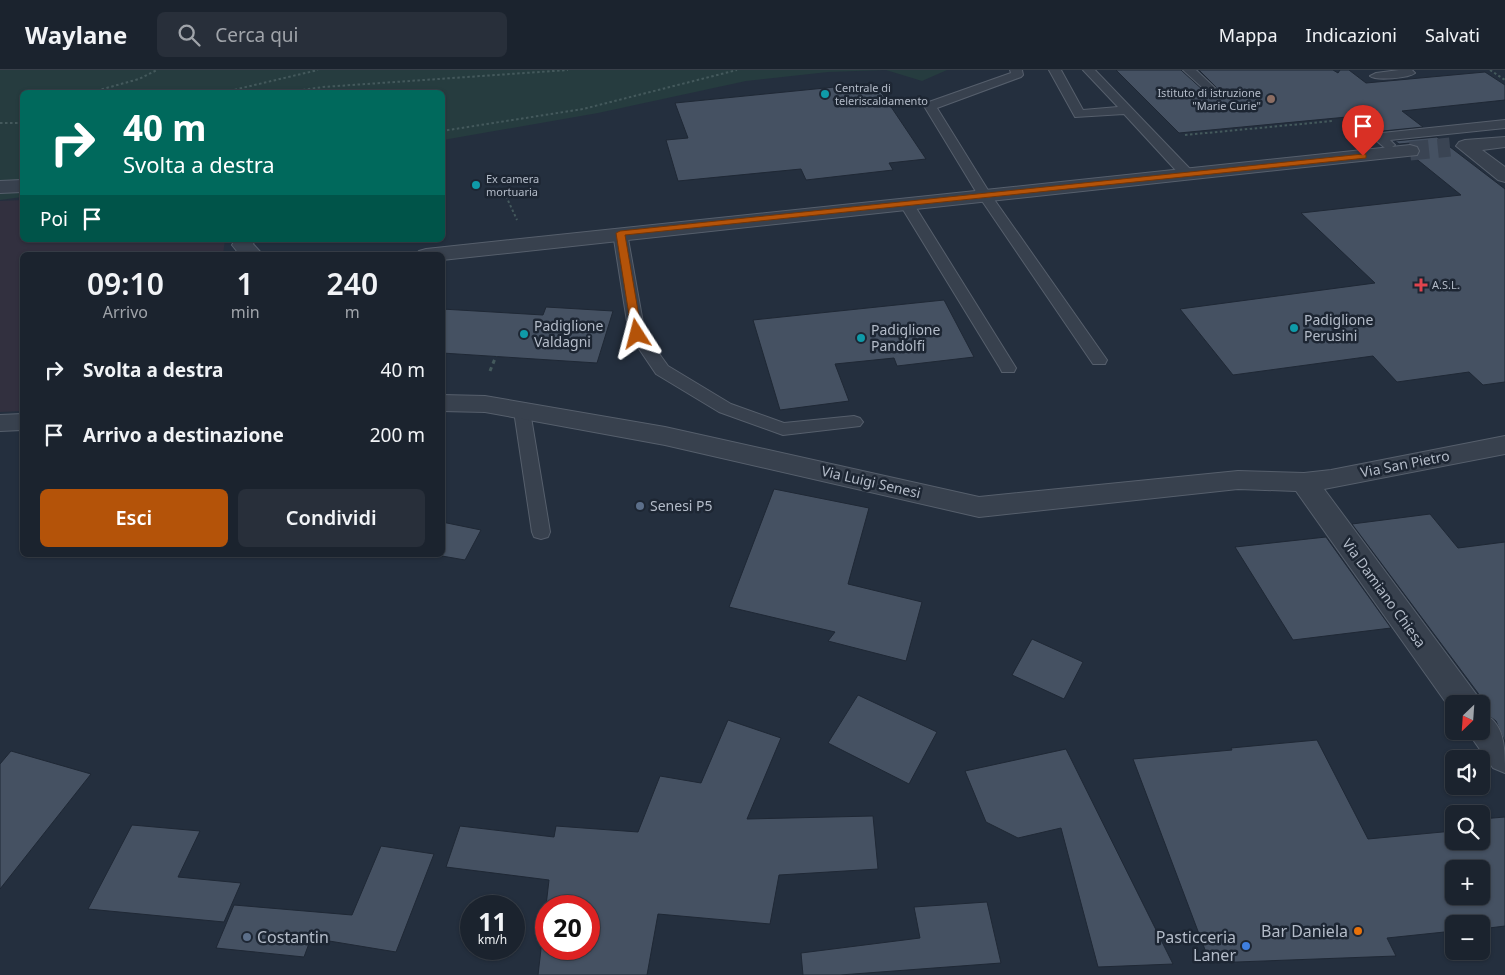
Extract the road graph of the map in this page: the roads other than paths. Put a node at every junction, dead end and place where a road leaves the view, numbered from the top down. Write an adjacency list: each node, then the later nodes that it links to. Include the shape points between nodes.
1 (1016, 70): 18 (lane, via 1017,75 930,106)
2 (1055, 70): 8 (lane, via 1079,114)
3 (1089, 70): 8 (lane)
4 (1189, 70): 7 (lane)
5 (1405, 70): 6 (lane, via 1409,73)
6 (1376, 76)
7 (1209, 88)
8 (1128, 110): 14 (lane)
9 (1356, 117): 11 (lane)
10 (1505, 124): 11 (lane)
11 (1379, 137): 13 (lane)
12 (1505, 142): 15 (street, via 1457,146)
13 (1404, 152): 14 (street)
14 (1187, 174): 18 (street)
15 (1505, 176)
16 (20, 186): 17 (street)
17 (0, 187)
18 (985, 195): 19 (street); 24 (lane)
19 (906, 203): 20 (street); 25 (lane)
20 (620, 233): 23 (street); 29 (lane, via 637,334 662,370 725,408 783,429)
21 (244, 242): 22 (street)
22 (249, 252)
23 (445, 253)
24 (1100, 360)
25 (1008, 368)
26 (445, 403): 27 (street, Via Luigi Senesi, via 485,404)
27 (522, 411): 32 (street, Via Luigi Senesi, via 664,436 979,507 1238,480); 33 (lane)
28 (20, 422): 30 (street)
29 (854, 422)
30 (0, 423)
31 (1505, 445): 32 (street, Via San Pietro)
32 (1304, 482): 34 (street, Via Damiano Chiesa)
33 (541, 532)
34 (1458, 695)
35 (1490, 738): 36 (street)
36 (1505, 758)

